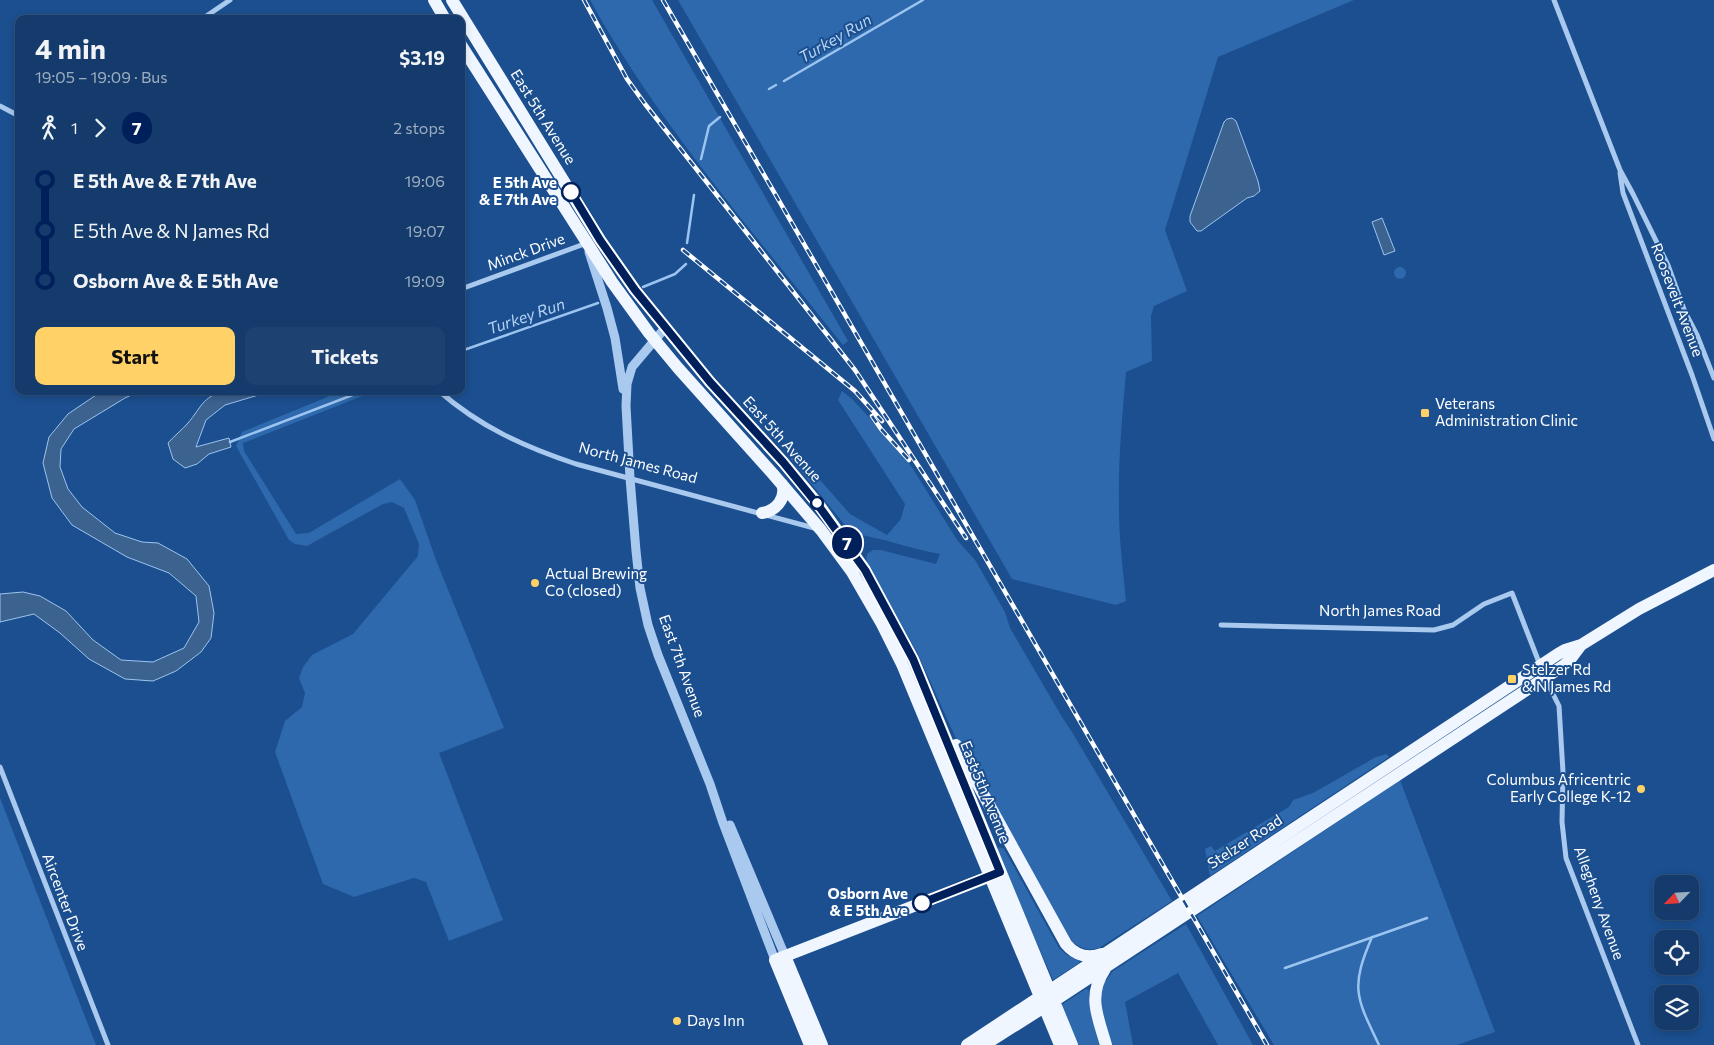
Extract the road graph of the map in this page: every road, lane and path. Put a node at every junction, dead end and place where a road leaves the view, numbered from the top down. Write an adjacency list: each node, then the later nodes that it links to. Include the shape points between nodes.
1 (230, 0): 5 (street)
2 (434, 0): 6 (main road)
3 (452, 0): 7 (main road, East 5th Avenue)
4 (1554, 0): 12 (street, Roosevelt Avenue)
5 (208, 15)
6 (443, 15)
7 (461, 15)
8 (465, 21): 13 (main road, East 5th Avenue)
9 (465, 51): 14 (main road, East 5th Avenue)
10 (0, 106): 11 (street)
11 (15, 114)
12 (1620, 170): 18 (street, Roosevelt Avenue, via 1668,265); 21 (street, Roosevelt Avenue, via 1623,192)
13 (597, 235): 14 (street, Minck Drive); 16 (main road, East 5th Avenue)
14 (587, 244): 15 (street, Minck Drive); 17 (main road, East 5th Avenue); 20 (street, East 7th Avenue, via 613,333)
15 (465, 288)
16 (666, 328): 17 (street, East 7th Avenue); 26 (main road, East 5th Avenue, via 783,462)
17 (655, 340): 20 (street, East 7th Avenue, via 630,371); 23 (main road, East 5th Avenue)
18 (1714, 378)
19 (444, 395): 22 (street, North James Road, via 502,435 548,455)
20 (626, 406): 22 (street, East 7th Avenue)
21 (1714, 439)
22 (630, 478): 24 (street, North James Road); 34 (street, East 7th Avenue, via 637,569 658,655)
23 (782, 484): 24 (main road, via 784,493 779,502 774,509); 25 (main road, East 5th Avenue)
24 (762, 513): 25 (street, North James Road)
25 (821, 530): 26 (street, North James Road); 32 (main road, East 5th Avenue, via 852,572 882,624)
26 (841, 535): 29 (main road, East 5th Avenue, via 865,570)
27 (1714, 570): 30 (main road, via 1581,645 1565,650)
28 (1221, 624): 30 (street, North James Road, via 1434,630 1453,625 1484,604 1512,593)
29 (917, 669): 32 (main road, East 5th Avenue); 33 (main road, via 1066,944 1089,957)
30 (1543, 672): 33 (main road, Stelzer Road); 44 (street, Allegheny Avenue, via 1559,706 1566,858)
31 (0, 768): 36 (street, Aircenter Drive)
32 (995, 875): 34 (main road); 41 (main road, East 5th Avenue); 42 (main road, East 5th Avenue)
33 (1112, 955): 35 (main road, Stelzer Road); 43 (main road, via 1098,982 1095,999)
34 (780, 958): 37 (main road, East 7th Avenue); 38 (main road, East 7th Avenue)
35 (1026, 1013): 39 (main road, Stelzer Road); 40 (main road, Stelzer Road)
36 (108, 1045)
37 (810, 1045)
38 (822, 1045)
39 (967, 1045)
40 (984, 1045)
41 (1060, 1045)
42 (1072, 1045)
43 (1106, 1045)
44 (1638, 1045)

